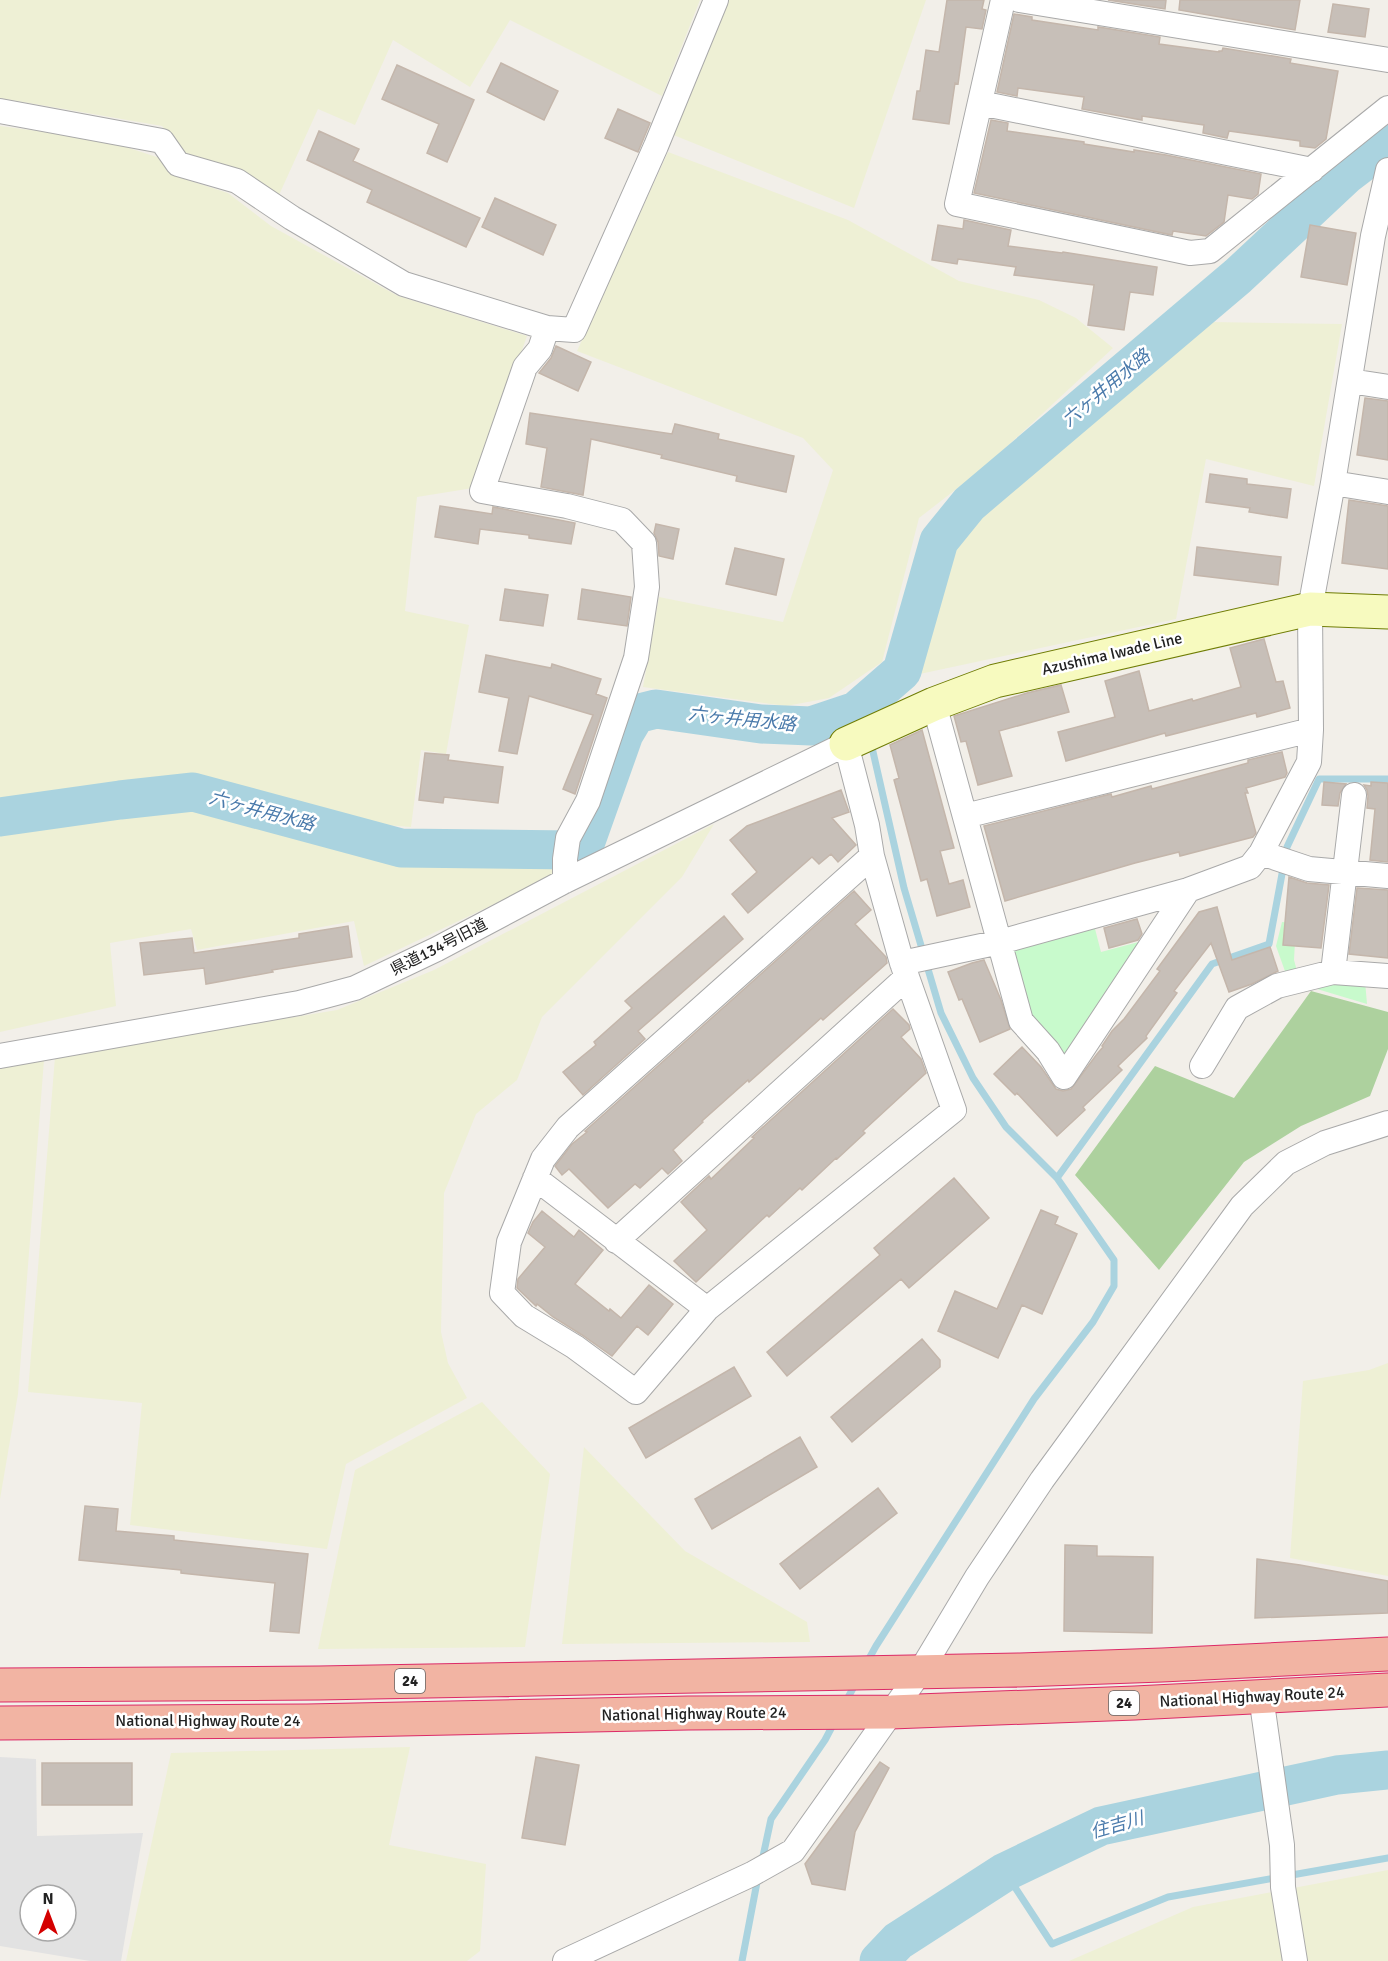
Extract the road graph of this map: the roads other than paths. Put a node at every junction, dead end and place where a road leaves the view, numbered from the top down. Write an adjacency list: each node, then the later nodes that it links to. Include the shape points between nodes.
1 (716, 0): 10 (street, via 574,330)
2 (1003, 0): 5 (street)
3 (1019, 0): 4 (street)
4 (1388, 60)
5 (980, 104): 8 (street); 8 (street, via 957,204 1190,253 1210,251)
6 (1388, 108): 8 (street)
7 (0, 111): 10 (street, via 162,141 178,164 237,181 404,284)
8 (1312, 170)
9 (1388, 170): 11 (street, via 1373,236)
10 (548, 328): 24 (street, via 540,349 525,367 482,491 622,520 644,543 647,587 636,658)
11 (1350, 381): 12 (street); 13 (street)
12 (1388, 387)
13 (1333, 483): 14 (street); 15 (street)
14 (1388, 492)
15 (1310, 609): 16 (main road, Azushima Iwade Line); 17 (main road, Azushima Iwade Line, via 995,681); 18 (street)
16 (1388, 612)
17 (934, 704): 19 (main road, Azushima Iwade Line); 21 (street)
18 (1311, 729): 21 (street); 23 (street, via 1309,762)
19 (846, 744): 22 (street); 24 (street, 県道134号旧道)
20 (1354, 795): 25 (street)
21 (965, 816): 28 (street)
22 (872, 856): 29 (street); 35 (street, via 568,1127 543,1160)
23 (1277, 858): 25 (street, via 1309,869); 27 (street)
24 (566, 859): 32 (street, 県道134号旧道, via 437,949 355,988 299,1003)
25 (1346, 872): 26 (street); 30 (street)
26 (1388, 876)
27 (1188, 890): 28 (street); 28 (street, via 1064,1077 1048,1051 1021,1021)
28 (1000, 942): 29 (street)
29 (915, 964): 36 (street); 37 (street, via 954,1110)
30 (1333, 972): 31 (street); 33 (street, via 1277,987 1237,1008)
31 (1388, 976)
32 (0, 1056)
33 (1202, 1066)
34 (1388, 1123): 39 (street, via 1325,1143 1286,1163 1242,1206 1042,1480)
35 (535, 1178): 36 (street); 37 (street, via 510,1242 502,1293 524,1316 636,1392)
36 (616, 1240): 37 (street)
37 (707, 1309)
38 (1388, 1654): 39 (highway, 24)
39 (920, 1672): 40 (highway, 24); 43 (street)
40 (0, 1685)
41 (1388, 1690): 42 (highway, National Highway Route 24 / 24)
42 (1262, 1696): 43 (highway, National Highway Route 24 / 24); 46 (street)
43 (876, 1712): 44 (highway, National Highway Route 24 / 24); 45 (street, via 793,1851)
44 (0, 1723)
45 (565, 1961)
46 (1295, 1961)

